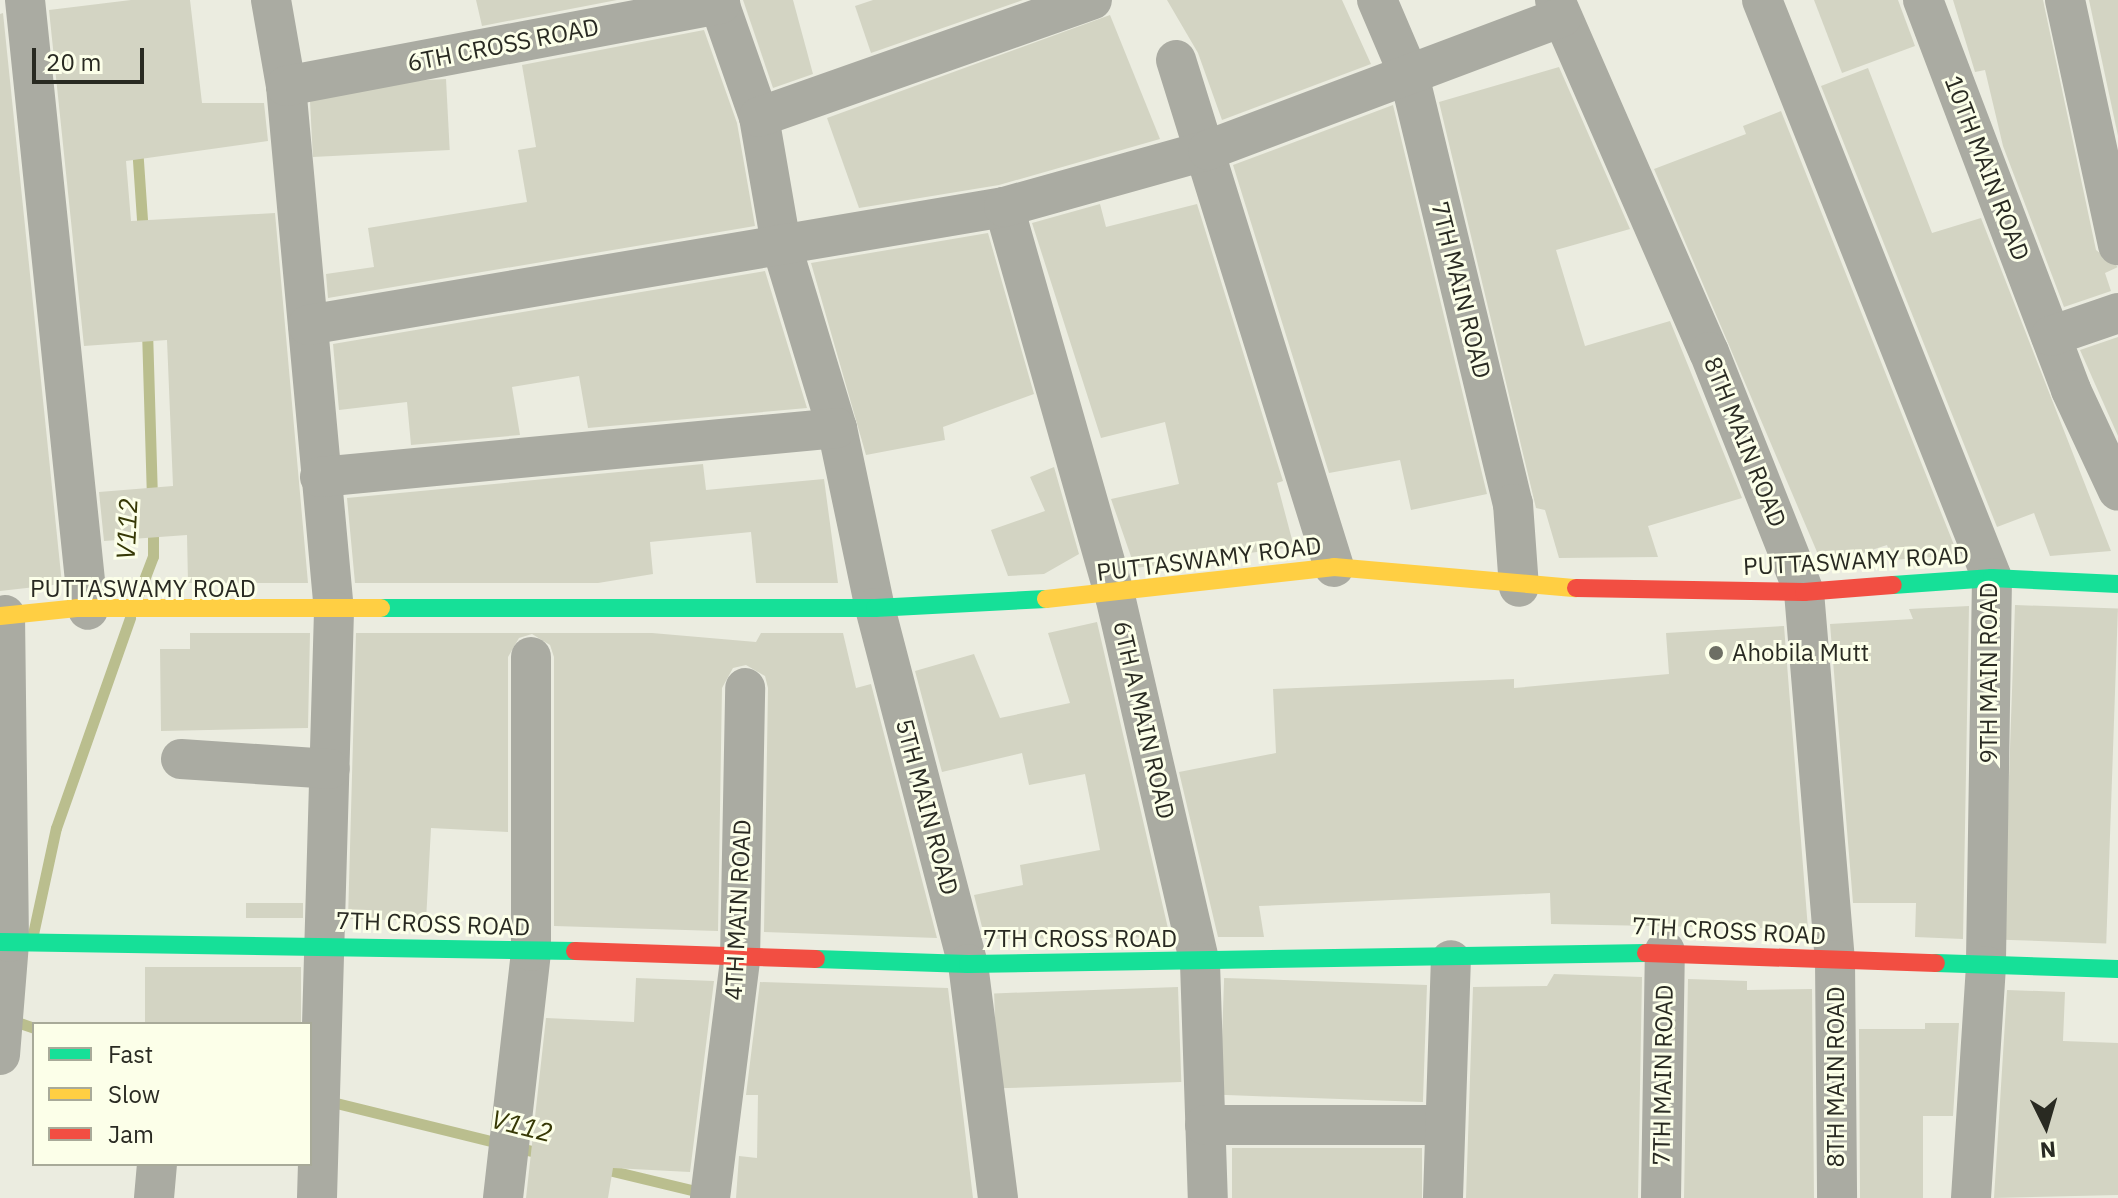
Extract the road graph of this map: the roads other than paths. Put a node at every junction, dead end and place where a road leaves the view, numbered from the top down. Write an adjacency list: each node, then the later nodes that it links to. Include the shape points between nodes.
1 (25, 0): 32 (street)
2 (271, 0): 12 (street)
3 (1092, 0): 13 (street)
4 (1377, 0): 11 (street, 7TH MAIN ROAD)
5 (1762, 0): 26 (street, 9TH MAIN ROAD)
6 (1923, 0): 20 (street, 10TH MAIN ROAD)
7 (2065, 0): 17 (street)
8 (719, 2): 12 (street, 6TH CROSS ROAD); 13 (street, 5TH MAIN ROAD)
9 (1558, 9): 11 (street); 29 (street, 8TH MAIN ROAD, via 1709,352)
10 (1176, 60): 14 (street)
11 (1409, 75): 14 (street); 28 (street, 7TH MAIN ROAD, via 1513,504)
12 (286, 86): 19 (street)
13 (759, 117): 16 (street, 5TH MAIN ROAD)
14 (1208, 150): 15 (street); 25 (street)
15 (1004, 207): 16 (street); 30 (street, 6TH A MAIN ROAD)
16 (781, 244): 19 (street); 21 (street, 5TH MAIN ROAD)
17 (2118, 245)
18 (2118, 313): 20 (street)
19 (308, 325): 23 (street)
20 (2051, 336): 22 (street, 10TH MAIN ROAD)
21 (837, 428): 23 (street); 31 (street, 5TH MAIN ROAD)
22 (2106, 441): 24 (street, 10TH MAIN ROAD)
23 (320, 477): 33 (street)
24 (2118, 491)
25 (1334, 567): 28 (main road, PUTTASWAMY ROAD); 30 (main road, PUTTASWAMY ROAD)
26 (1992, 578): 27 (main road, PUTTASWAMY ROAD); 29 (main road, PUTTASWAMY ROAD); 48 (street, 9TH MAIN ROAD)
27 (2118, 584)
28 (1519, 587): 29 (main road, PUTTASWAMY ROAD)
29 (1804, 592): 45 (street, 8TH MAIN ROAD)
30 (1115, 596): 31 (main road, PUTTASWAMY ROAD); 46 (street, 6TH A MAIN ROAD)
31 (875, 608): 33 (main road, PUTTASWAMY ROAD); 47 (street, 5TH MAIN ROAD)
32 (106, 610): 33 (main road, PUTTASWAMY ROAD); 34 (main road, PUTTASWAMY ROAD)
33 (334, 611): 38 (street)
34 (3, 616): 39 (street)
35 (531, 657): 41 (street)
36 (745, 688): 43 (street, 4TH MAIN ROAD)
37 (181, 759): 38 (street)
38 (330, 769): 40 (street)
39 (17, 943): 40 (main road, 7TH CROSS ROAD); 50 (street)
40 (323, 943): 41 (main road, 7TH CROSS ROAD); 57 (street, via 325,1100)
41 (531, 951): 43 (main road, 7TH CROSS ROAD); 53 (street)
42 (1665, 951): 44 (main road, 7TH CROSS ROAD, via 1545,949); 45 (main road, 7TH CROSS ROAD); 61 (street, 7TH MAIN ROAD)
43 (740, 959): 47 (main road, 7TH CROSS ROAD); 55 (street, 4TH MAIN ROAD)
44 (1451, 960): 46 (main road, 7TH CROSS ROAD); 52 (street)
45 (1835, 960): 48 (main road, 7TH CROSS ROAD); 62 (street, 8TH MAIN ROAD)
46 (1200, 963): 47 (main road, 7TH CROSS ROAD); 51 (street, 6TH A MAIN ROAD)
47 (968, 964): 58 (street, 5TH MAIN ROAD)
48 (1986, 966): 49 (main road, 7TH CROSS ROAD); 63 (street, 9TH MAIN ROAD)
49 (2118, 969)
50 (0, 1055)
51 (1205, 1125): 52 (street); 59 (street, 6TH A MAIN ROAD)
52 (1445, 1125): 60 (street)
53 (505, 1162)
54 (157, 1166): 56 (street)
55 (710, 1196)
56 (154, 1198)
57 (317, 1198)
58 (998, 1198)
59 (1208, 1198)
60 (1443, 1198)
61 (1661, 1198)
62 (1837, 1198)
63 (1971, 1198)

